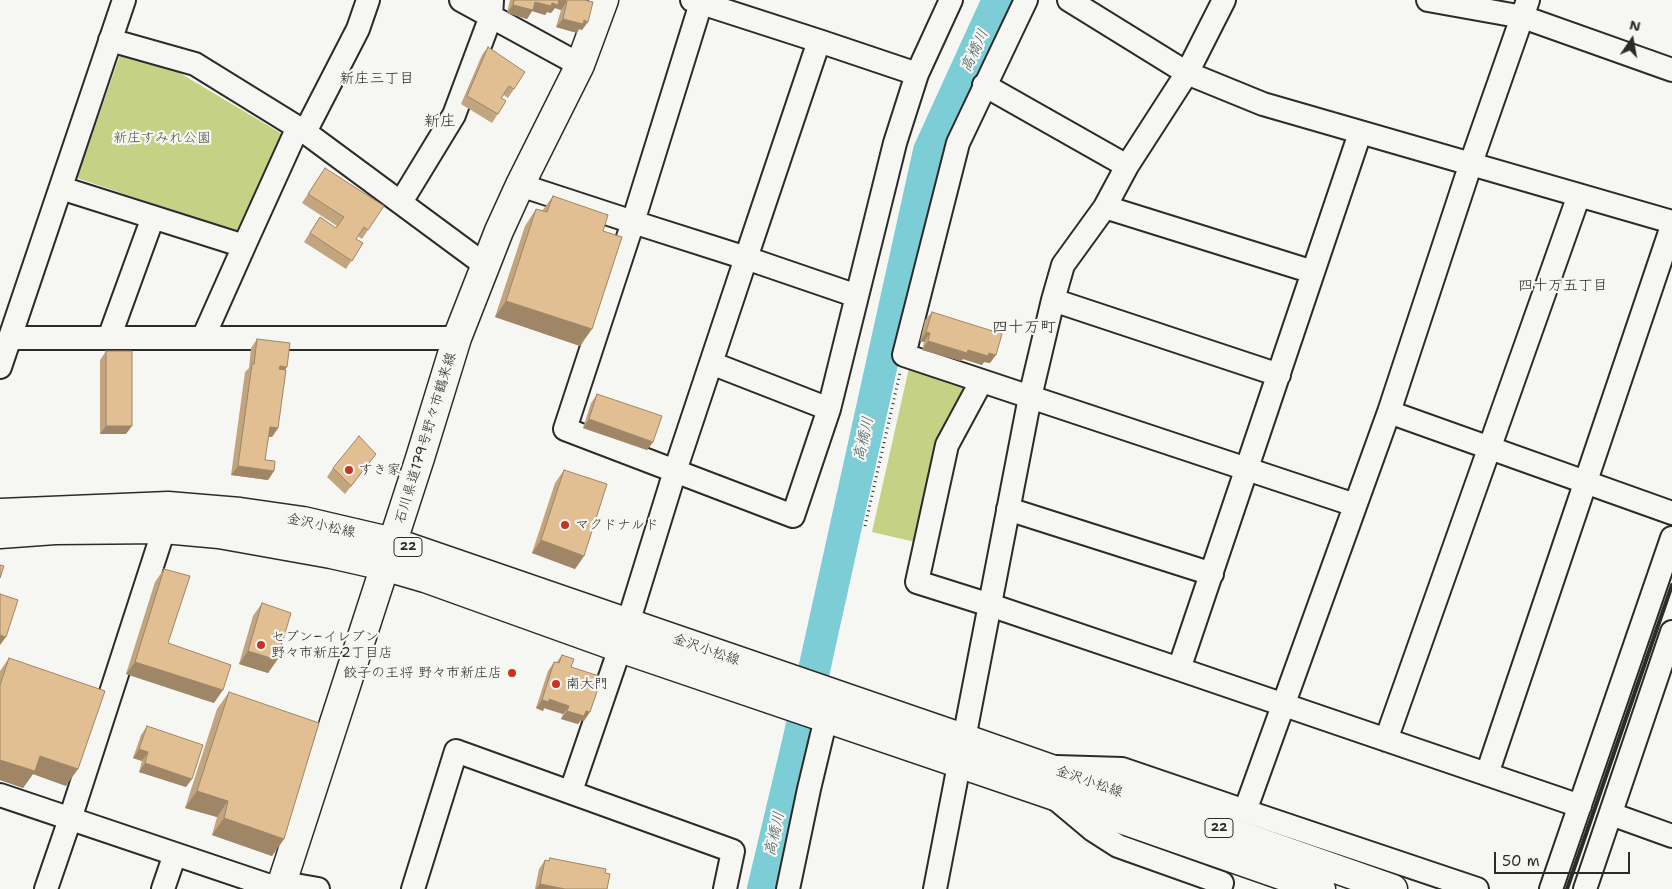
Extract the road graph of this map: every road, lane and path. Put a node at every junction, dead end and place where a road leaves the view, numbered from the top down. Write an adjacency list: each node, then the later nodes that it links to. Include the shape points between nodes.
1 (124, 0): 13 (street)
2 (368, 0): 20 (street, via 358,30)
3 (461, 0): 11 (street)
4 (604, 0): 15 (main road, 石川県道179号野々市鶴来線)
5 (951, 0): 18 (street)
6 (1026, 0): 19 (street)
7 (1069, 0): 17 (street)
8 (1224, 0): 17 (street)
9 (1428, 0): 12 (street)
10 (697, 1): 14 (street); 30 (street)
11 (492, 8): 15 (street); 27 (street, via 454,115)
12 (1526, 8): 16 (street); 22 (street)
13 (110, 40): 20 (street, via 195,64); 25 (street)
14 (819, 40): 18 (street); 34 (street)
15 (580, 65): 24 (main road, 石川県道179号野々市鶴来線)
16 (1672, 70)
17 (1187, 73): 21 (street, via 1263,104); 23 (street)
18 (917, 74): 37 (street, via 895,143)
19 (984, 85): 23 (street); 43 (street, via 958,143)
20 (301, 129): 27 (street); 33 (street)
21 (1360, 133): 22 (street); 36 (street)
22 (1471, 163): 26 (street); 50 (street)
23 (1127, 166): 28 (street)
24 (520, 185): 30 (street); 35 (main road, 石川県道179号野々市鶴来線)
25 (61, 188): 29 (street); 39 (street)
26 (1579, 195): 31 (street); 51 (street)
27 (400, 202): 35 (street)
28 (1105, 207): 36 (street); 38 (street, via 1063,265)
29 (153, 217): 33 (street); 40 (street)
30 (633, 222): 34 (street); 53 (street, via 565,429)
31 (1672, 222)
32 (1672, 226): 54 (street)
33 (244, 246): 41 (street)
34 (746, 258): 37 (street); 44 (street)
35 (485, 265): 42 (main road, 石川県道179号野々市鶴来線)
36 (1313, 272): 46 (street)
37 (857, 296): 49 (street)
38 (1053, 300): 46 (street); 48 (street)
39 (10, 338): 40 (street); 45 (street)
40 (109, 338): 41 (street)
41 (203, 338): 42 (street)
42 (457, 338): 63 (main road, 石川県道179号野々市鶴来線)
43 (904, 355): 47 (street); 59 (path)
44 (711, 364): 49 (street); 53 (street)
45 (0, 367)
46 (1278, 375): 52 (street)
47 (981, 382): 48 (street); 65 (street, via 947,445 917,582)
48 (1030, 397): 52 (street); 56 (street)
49 (829, 409): 53 (street, via 793,516)
50 (1389, 412): 51 (street); 55 (street)
51 (1490, 448): 54 (street); 71 (street)
52 (1246, 470): 55 (street); 64 (street)
53 (675, 471): 67 (street)
54 (1586, 482): 58 (street); 74 (street)
55 (1356, 505): 69 (street)
56 (1008, 509): 64 (street); 65 (street)
57 (0, 513): 63 (main road, 金沢小松線 / 22, via 168,506 240,512 303,521)
58 (1672, 513)
59 (865, 526)
60 (164, 529): 61 (main road, 金沢小松線 / 22); 63 (main road, 金沢小松線 / 22, via 219,534 331,554); 81 (street)
61 (0, 534)
62 (1672, 538): 78 (street)
63 (389, 554): 67 (main road, 金沢小松線 / 22, via 425,578); 87 (main road, 石川県道179号野々市鶴来線)
64 (1212, 574): 68 (street)
65 (990, 605): 68 (street); 72 (street)
66 (1672, 632): 80 (street)
67 (624, 636): 70 (main road, 金沢小松線 / 22, via 793,692); 75 (street)
68 (1179, 669): 69 (street)
69 (1283, 704): 71 (street); 79 (street)
70 (825, 709): 72 (main road, 金沢小松線 / 22); 91 (street)
71 (1386, 740): 74 (street)
72 (961, 750): 73 (main road, 金沢小松線 / 22); 76 (main road, 金沢小松線 / 22); 92 (street)
73 (1046, 766): 79 (street, via 1122,769); 94 (main road, 金沢小松線 / 22)
74 (1487, 774): 78 (street)
75 (571, 792): 89 (street, via 456,751); 90 (street, via 733,851)
76 (1049, 794): 84 (street, via 1092,830 1118,846); 93 (main road, 金沢小松線 / 22)
77 (0, 795): 81 (street)
78 (1580, 806): 96 (street)
79 (1245, 811): 95 (street)
80 (1611, 814): 82 (street); 97 (street)
81 (70, 819): 83 (street); 85 (street)
82 (1672, 836)
83 (174, 854): 86 (street); 87 (street)
84 (1227, 887)
85 (46, 889)
86 (163, 889)
87 (280, 889): 88 (street, via 295,885)
88 (318, 889)
89 (413, 889)
90 (725, 889)
91 (788, 889)
92 (935, 889)
93 (1321, 889)
94 (1393, 889)
95 (1477, 889)
96 (1551, 889)
97 (1585, 889)

